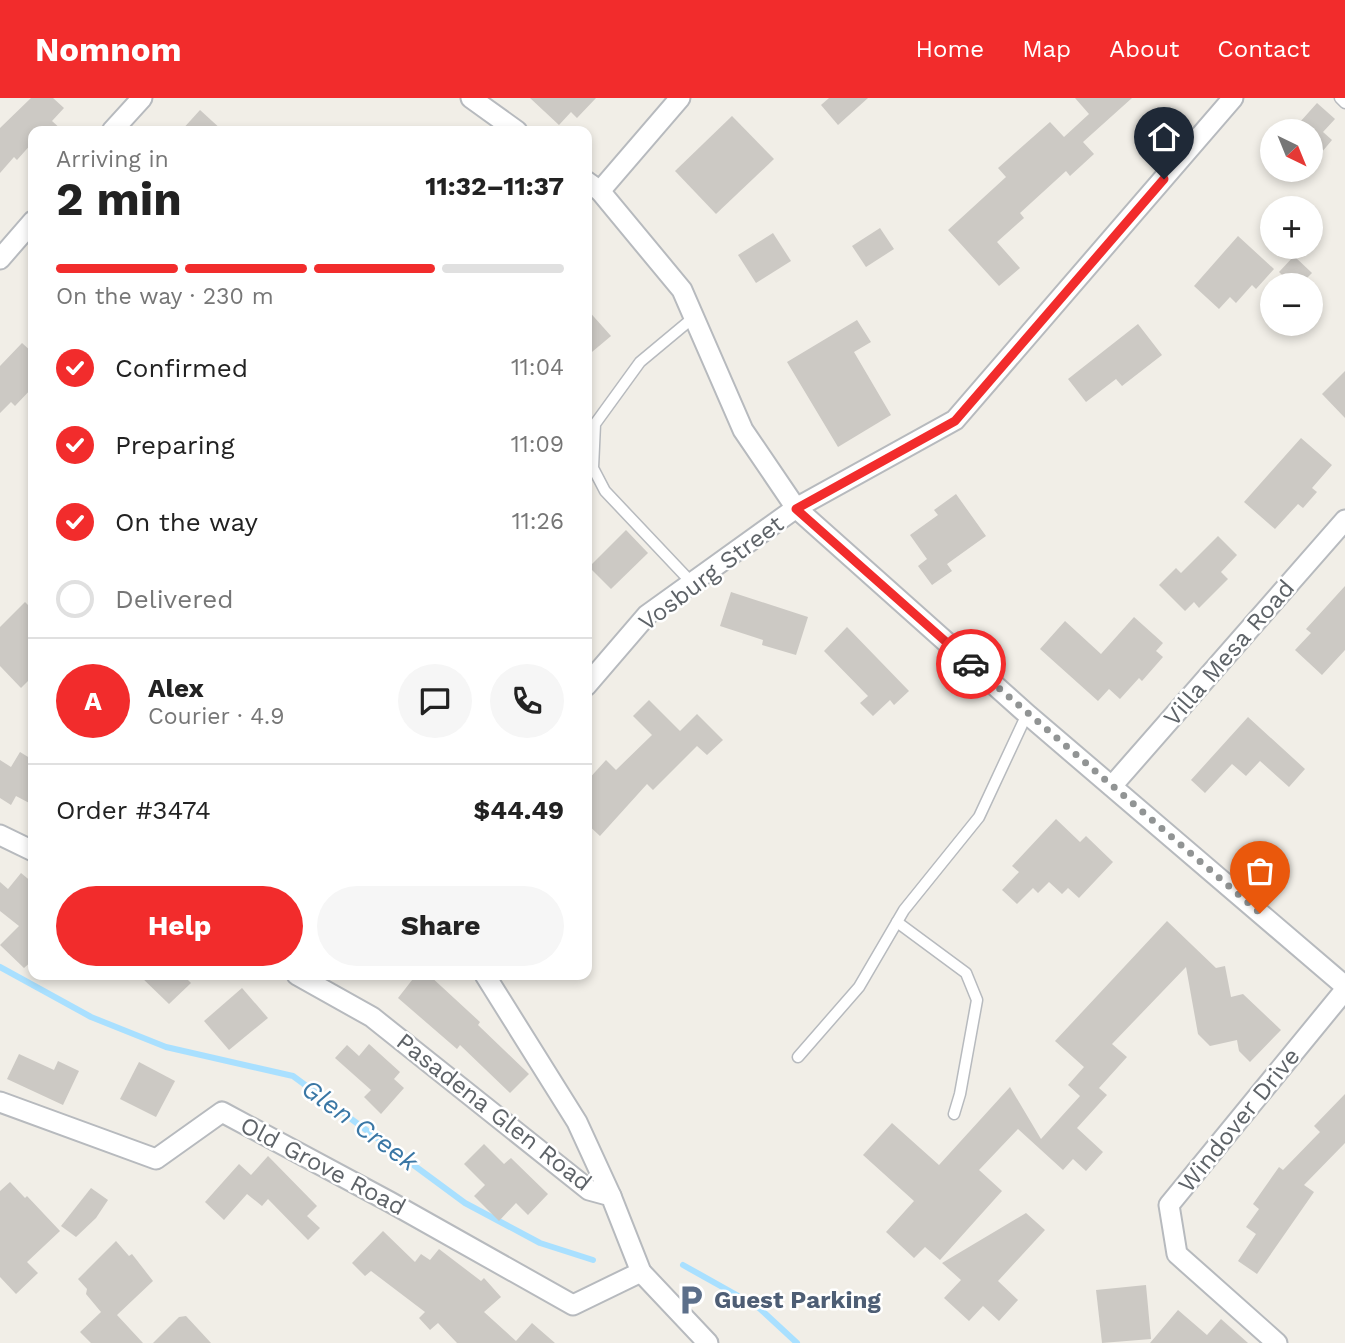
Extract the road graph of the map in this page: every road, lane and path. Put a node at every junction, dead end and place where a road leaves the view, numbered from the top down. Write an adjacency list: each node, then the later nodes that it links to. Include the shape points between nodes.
1 (142, 98): 7 (street)
2 (471, 98): 8 (street)
3 (680, 98): 9 (street)
4 (1233, 98): 13 (street, Vosburg Street, via 955,421)
5 (1340, 98): 6 (lane)
6 (1345, 103)
7 (117, 126)
8 (510, 126)
9 (593, 186): 12 (street, via 682,290)
10 (28, 227): 11 (street)
11 (0, 259)
12 (694, 317): 13 (street, via 743,430); 15 (lane, via 640,362 595,424 593,468 605,491)
13 (796, 509): 15 (street, Vosburg Street); 17 (street)
14 (1345, 520): 18 (street, Villa Mesa Road)
15 (692, 583): 16 (street, Vosburg Street, via 648,615)
16 (592, 679)
17 (1027, 713): 18 (street); 21 (lane, via 979,817)
18 (1112, 786): 24 (street)
19 (0, 835): 20 (street)
20 (28, 849)
21 (897, 922): 25 (lane, via 859,987); 27 (lane, via 966,973 977,1000)
22 (306, 980): 28 (street, Pasadena Glen Road, via 372,1017 589,1190)
23 (488, 980): 28 (street, via 578,1122)
24 (1345, 988): 31 (street, Windover Drive, via 1170,1205 1177,1254)
25 (798, 1057)
26 (0, 1102): 29 (street, Old Grove Road, via 156,1159 222,1112 572,1305)
27 (954, 1114)
28 (611, 1196): 29 (street, Pasadena Glen Road)
29 (641, 1272): 30 (street, Pasadena Glen Road)
30 (708, 1343)
31 (1277, 1343)

